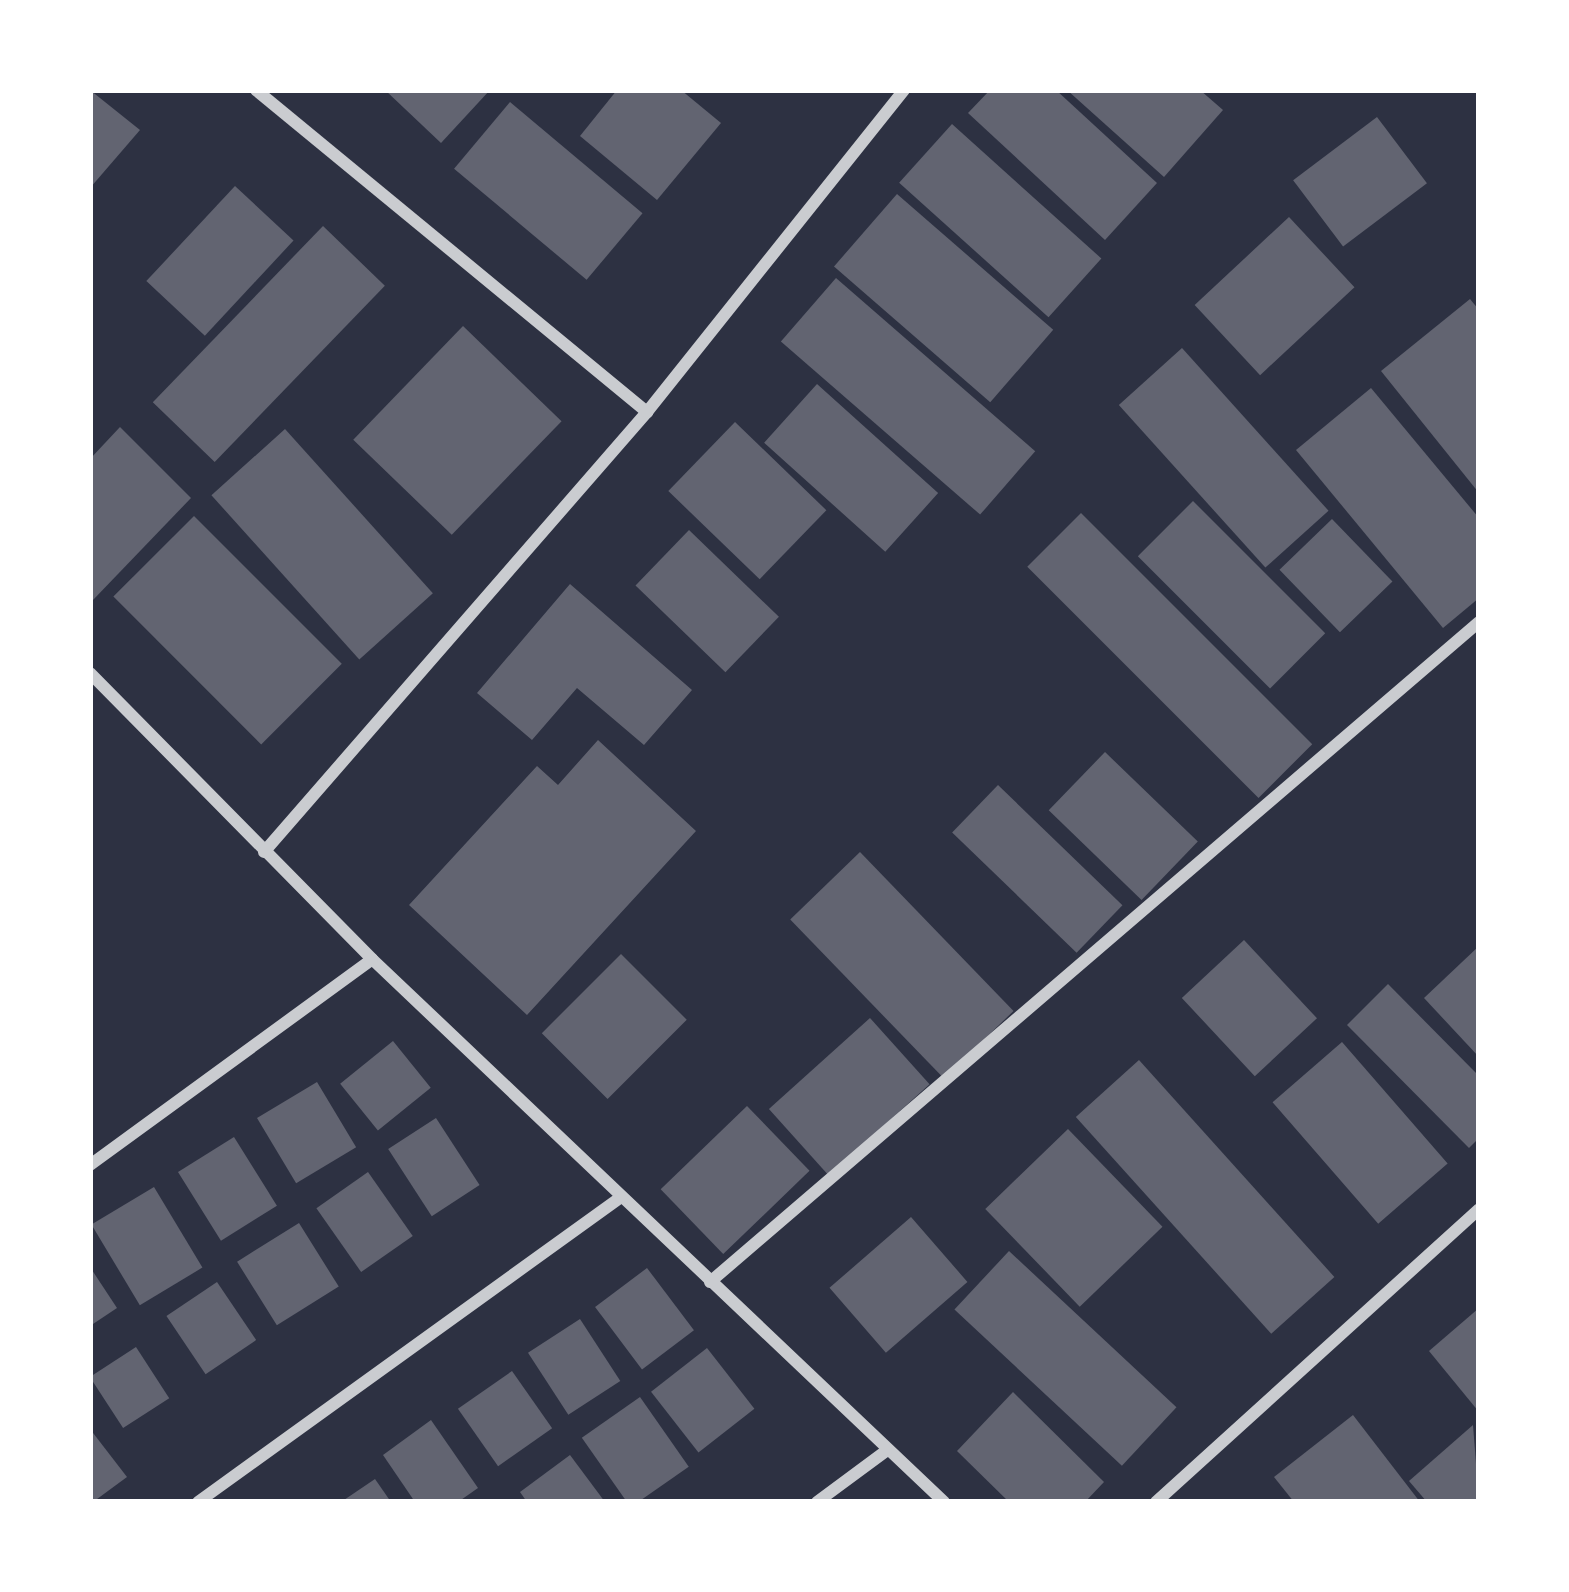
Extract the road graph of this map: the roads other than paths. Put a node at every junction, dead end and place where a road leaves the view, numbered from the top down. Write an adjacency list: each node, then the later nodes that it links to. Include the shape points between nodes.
1 (256, 90): 3 (street)
2 (904, 90): 3 (street)
3 (647, 412): 6 (street)
4 (1479, 622): 11 (street)
5 (90, 673): 6 (street)
6 (264, 852): 7 (street)
7 (372, 958): 8 (street); 9 (street)
8 (90, 1165)
9 (621, 1197): 11 (street); 13 (street)
10 (1479, 1210): 16 (street)
11 (710, 1282): 12 (street)
12 (886, 1451): 14 (street); 15 (street)
13 (198, 1502)
14 (818, 1502)
15 (944, 1502)
16 (1156, 1502)

